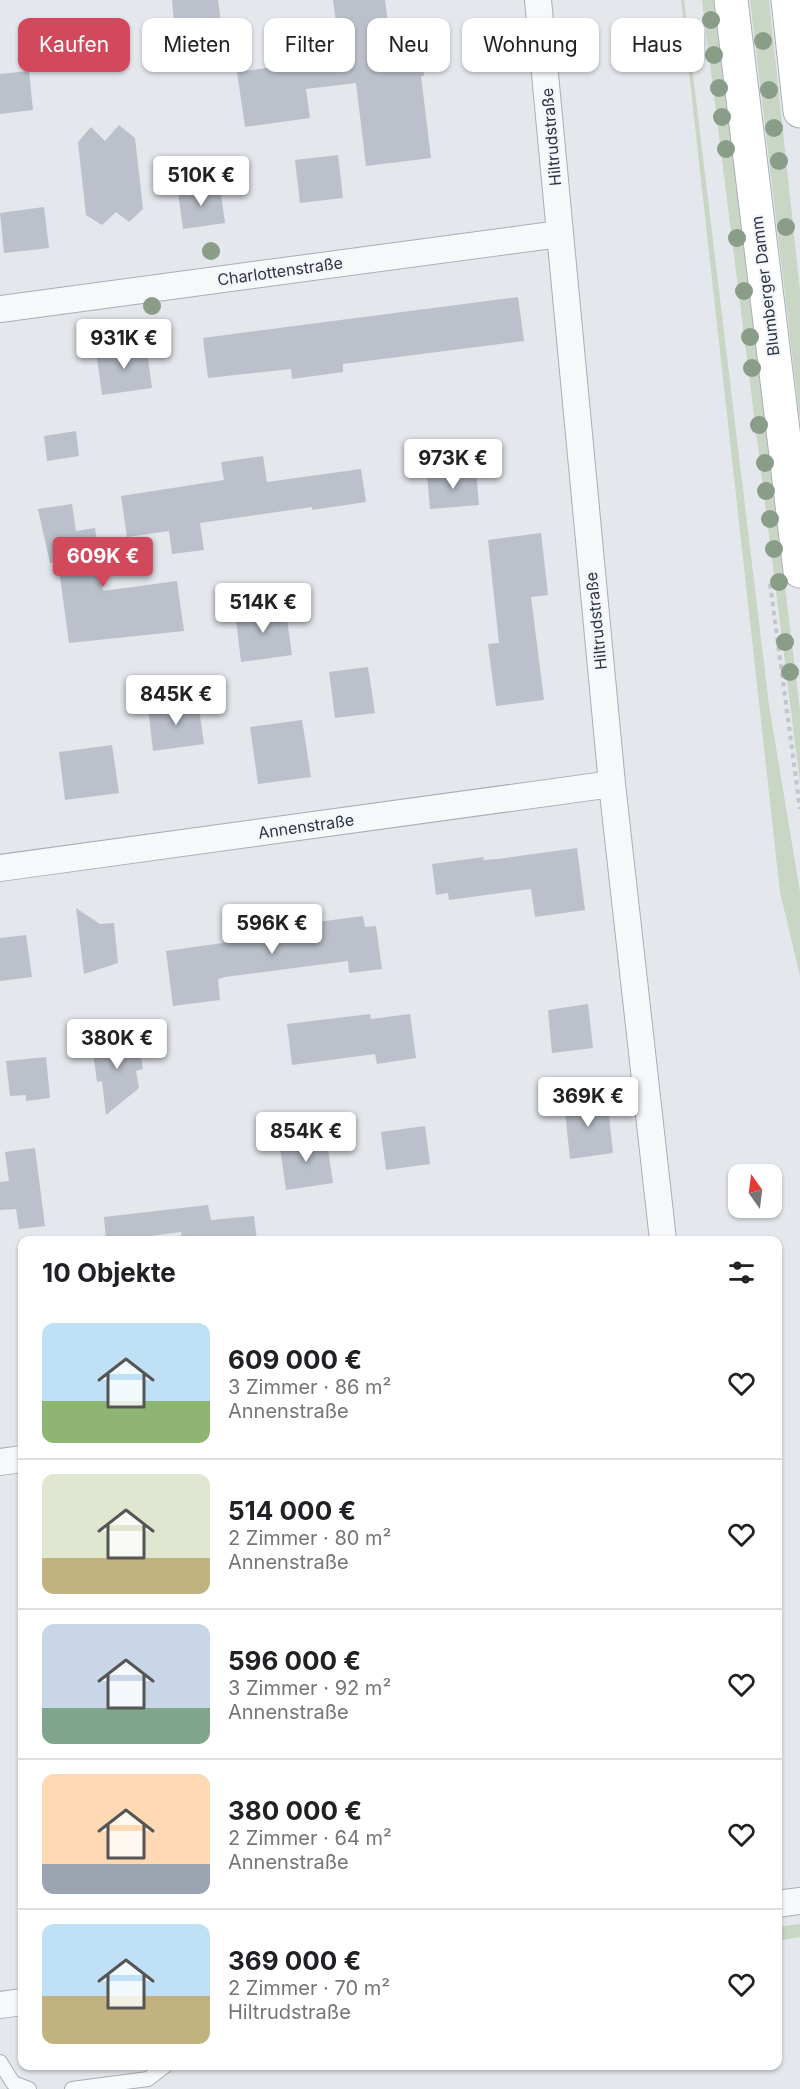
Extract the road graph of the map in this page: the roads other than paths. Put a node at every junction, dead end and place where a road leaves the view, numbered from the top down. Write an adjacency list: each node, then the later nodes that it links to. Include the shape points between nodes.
1 (538, 0): 5 (street, Hiltrudstraße)
2 (731, 0): 7 (main road, Blumberger Damm)
3 (788, 0): 4 (main road)
4 (800, 111)
5 (560, 234): 6 (street, Charlottenstraße); 8 (street, Hiltrudstraße)
6 (0, 309)
7 (800, 571)
8 (612, 784): 9 (street, Annenstraße); 10 (street, Hiltrudstraße)
9 (0, 868)
10 (663, 1236)
11 (18, 1460): 12 (street)
12 (0, 1462)
13 (800, 1901): 14 (street)
14 (782, 1903)
15 (18, 2003): 16 (street)
16 (0, 2005)
17 (0, 2062): 19 (lane, via 13,2083)
18 (160, 2070): 20 (lane, via 148,2079)
19 (29, 2089)
20 (72, 2089)

